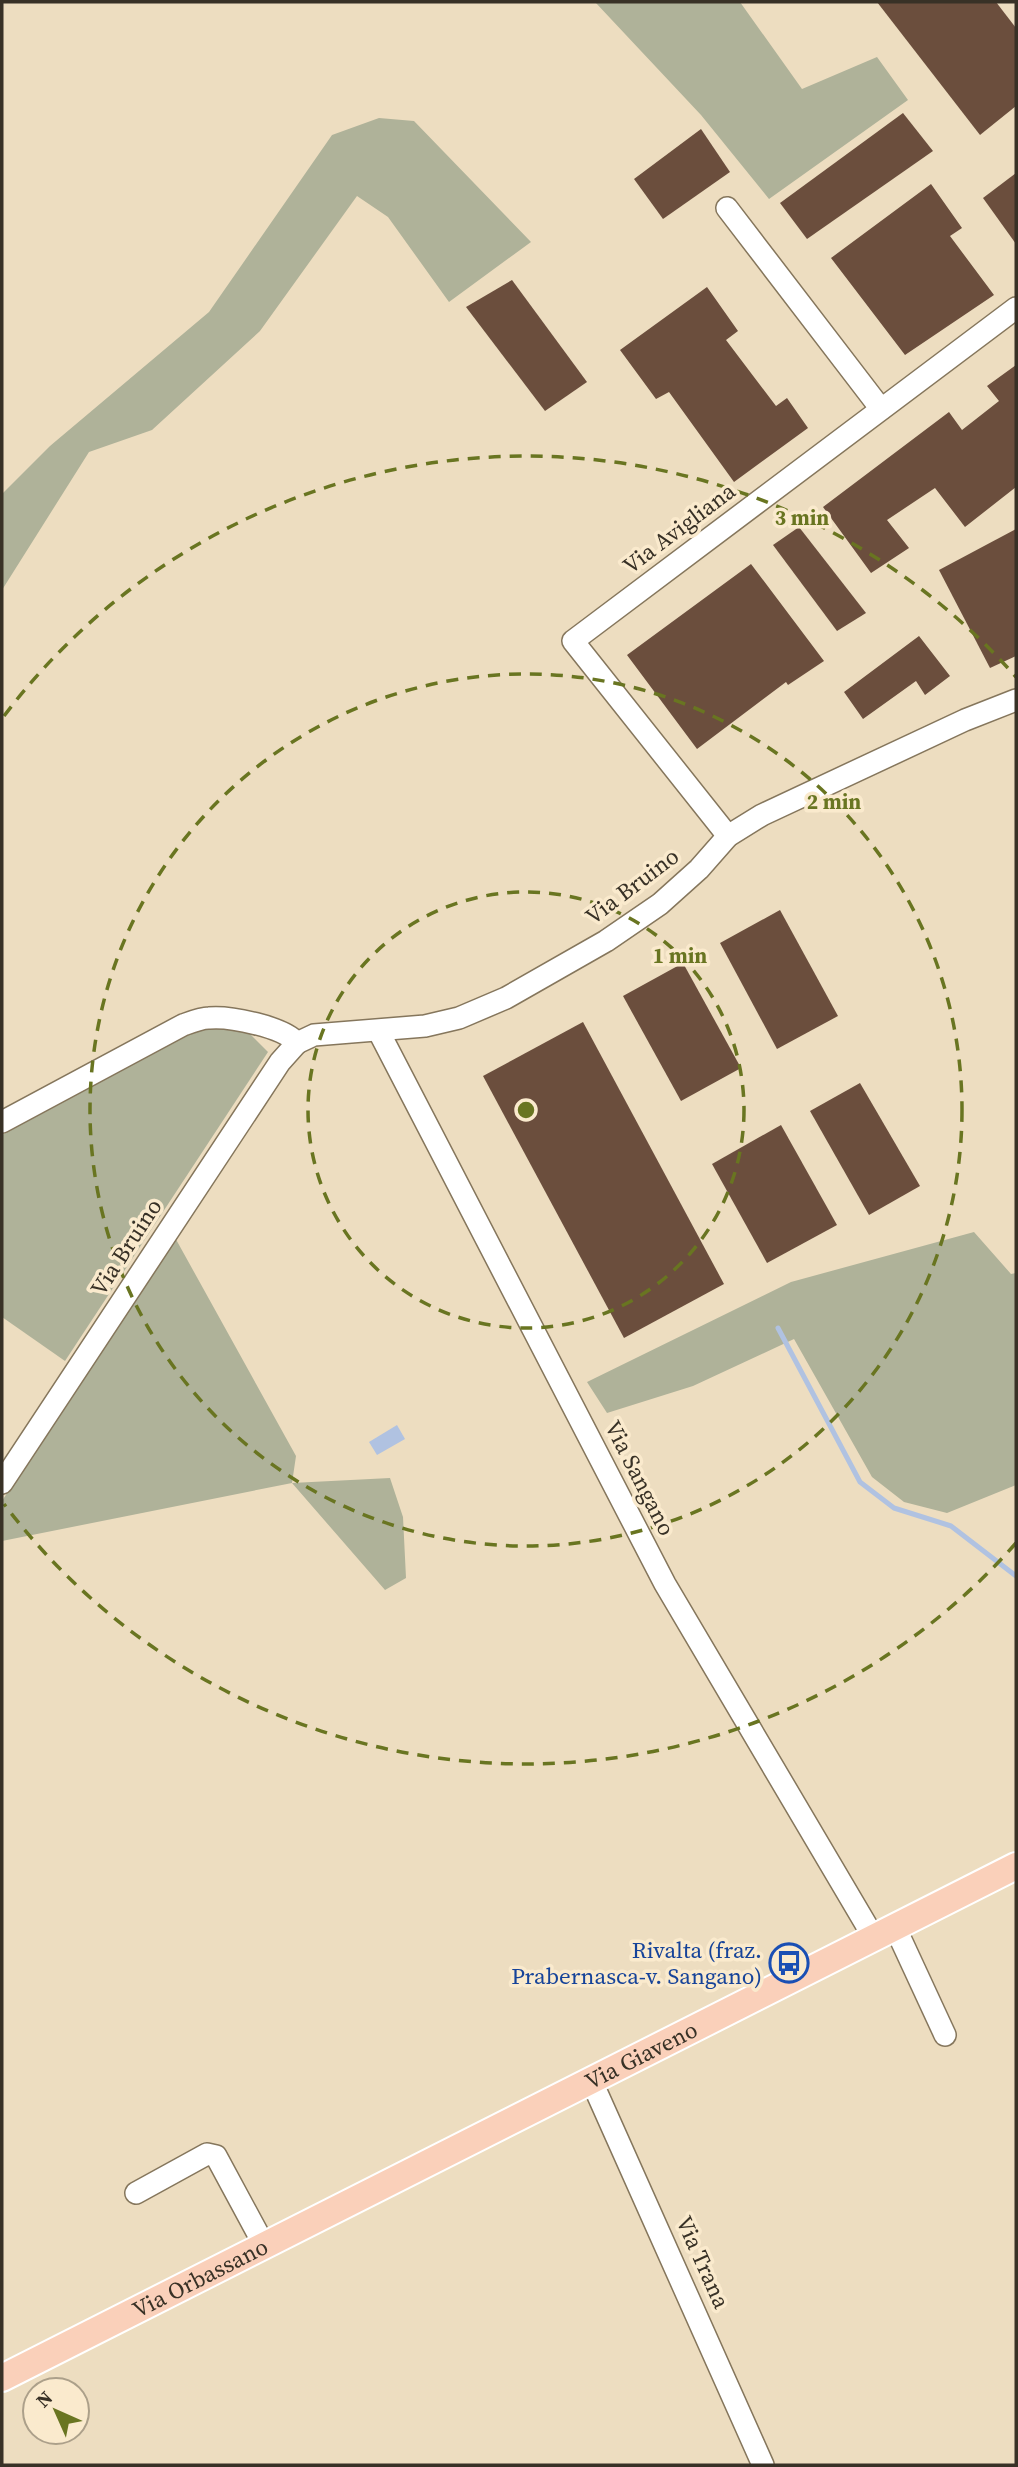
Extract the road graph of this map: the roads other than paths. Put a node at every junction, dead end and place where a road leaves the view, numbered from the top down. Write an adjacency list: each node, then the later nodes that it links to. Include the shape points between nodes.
1 (727, 208): 3 (street)
2 (1016, 307): 3 (street, Via Avigliana)
3 (880, 409): 5 (street, Via Avigliana, via 573,641)
4 (1016, 700): 5 (street, Via Bruino, via 788,803)
5 (727, 836): 6 (street, Via Bruino, via 660,904 506,998 458,1018)
6 (379, 1032): 7 (street, Via Bruino, via 314,1035); 11 (street, Via Sangano, via 666,1584)
7 (297, 1043): 8 (street, via 291,1035 210,1017 183,1025); 9 (street, Via Bruino, via 280,1062)
8 (2, 1122)
9 (2, 1483)
10 (1016, 1866): 11 (main road, Via Giaveno)
11 (885, 1933): 12 (street, Via Sangano); 13 (main road, Via Giaveno)
12 (945, 2035)
13 (592, 2082): 15 (main road, Via Giaveno); 17 (street, Via Trana)
14 (136, 2193): 15 (street, Via Orbassano, via 207,2154 216,2156)
15 (264, 2245): 16 (main road, Via Orbassano)
16 (2, 2378)
17 (763, 2465)

